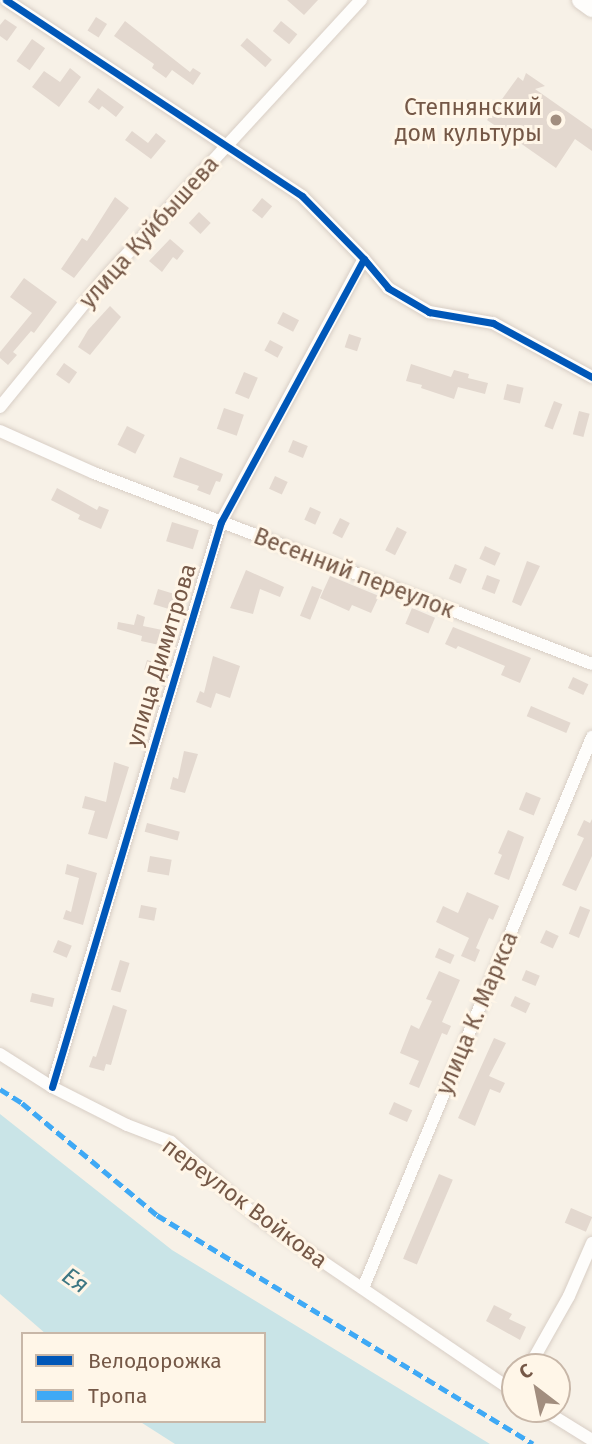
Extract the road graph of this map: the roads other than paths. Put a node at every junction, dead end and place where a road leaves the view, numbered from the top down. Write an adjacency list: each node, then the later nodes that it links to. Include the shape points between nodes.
1 (6, 0): 5 (street)
2 (361, 0): 5 (street, улица Куйбышева)
3 (581, 0): 4 (street)
4 (592, 8)
5 (227, 144): 6 (street, via 302,196); 8 (street, улица Куйбышева, via 106,277)
6 (364, 259): 7 (street, via 388,288 429,312 493,323); 10 (street, улица Димитрова)
7 (592, 377)
8 (0, 407)
9 (0, 431): 10 (street, Весенний переулок)
10 (221, 522): 11 (street, Весенний переулок); 14 (street, улица Димитрова)
11 (592, 664)
12 (592, 737): 16 (street, улица К. Маркса)
13 (0, 1054): 14 (street, переулок Войкова)
14 (52, 1087): 16 (street, переулок Войкова, via 171,1142 260,1219)
15 (592, 1243): 17 (street)
16 (363, 1289): 18 (street, переулок Войкова)
17 (537, 1353)
18 (501, 1383)
19 (565, 1423): 20 (street)
20 (592, 1440)

